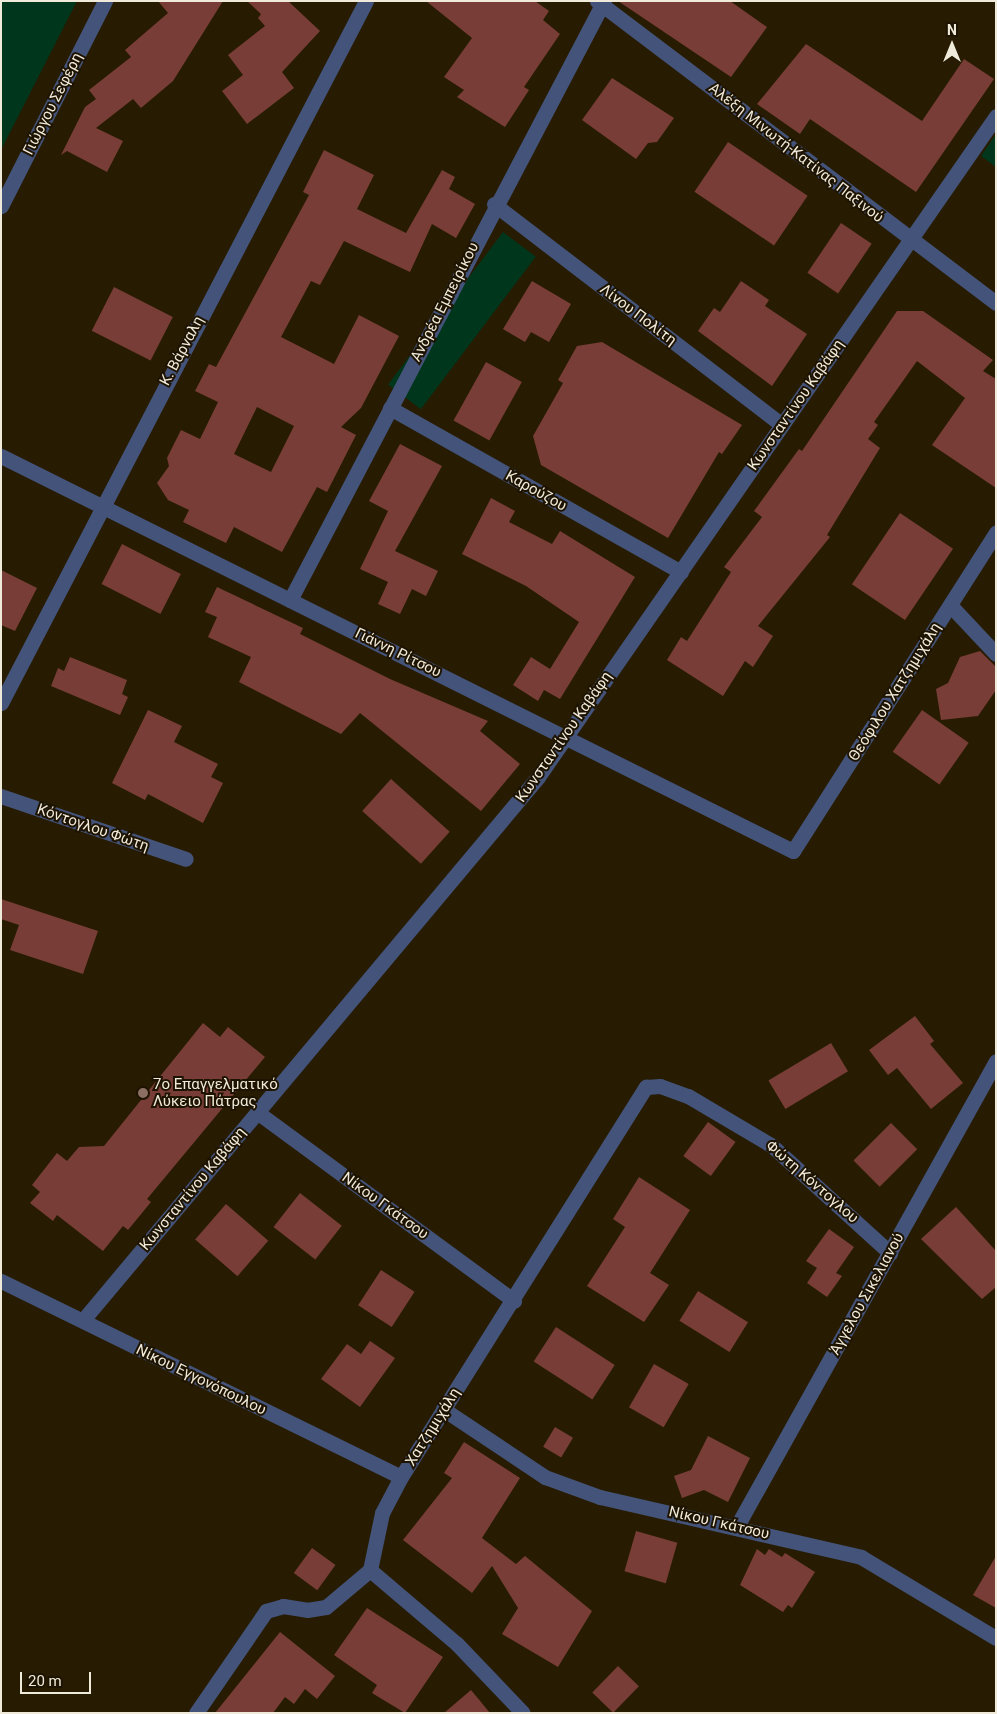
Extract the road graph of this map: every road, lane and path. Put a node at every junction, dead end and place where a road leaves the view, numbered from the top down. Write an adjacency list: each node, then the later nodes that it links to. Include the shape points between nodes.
1 (105, 1): 6 (street, Γιώργου Σεφέρη)
2 (366, 1): 12 (street, Κ. Βάρναλη)
3 (601, 2): 5 (street, Ανδρέα Εμπειρίκου); 7 (street, Αλέξη Μινωτή-Κατίνας Παξινού)
4 (996, 116): 7 (street, Κωνσταντίνου Καβάφη)
5 (494, 204): 9 (street, Ανδρέα Εμπειρίκου); 10 (street, Λίνου Πολίτη)
6 (1, 206)
7 (910, 242): 8 (street, Αλέξη Μινωτή-Κατίνας Παξινού); 10 (street, Κωνσταντίνου Καβάφη)
8 (996, 303)
9 (390, 408): 14 (street, Καρούζου); 15 (street, Ανδρέα Εμπειρίκου)
10 (782, 425): 14 (street, Κωνσταντίνου Καβάφη)
11 (1, 456): 12 (street, Γιάννη Ρίτσου)
12 (100, 505): 15 (street, Γιάννη Ρίτσου); 18 (street, Κ. Βάρναλη)
13 (996, 532): 16 (street, Θεόφιλου Χατζημιχάλη)
14 (681, 572): 19 (street, Κωνσταντίνου Καβάφη)
15 (290, 600): 19 (street, Γιάννη Ρίτσου)
16 (950, 605): 17 (street); 21 (street, Θεόφιλου Χατζημιχάλη)
17 (996, 654)
18 (1, 703)
19 (566, 736): 21 (street, Γιάννη Ρίτσου); 25 (street, Κωνσταντίνου Καβάφη, via 518,803)
20 (1, 796): 22 (street, Κόντογλου Φώτη)
21 (794, 851)
22 (186, 859)
23 (996, 1062): 26 (street, Άγγελου Σικελιανού)
24 (646, 1087): 26 (street, Φώτη Κόντογλου, via 660,1086 688,1096 771,1145); 28 (street, Χατζημιχάλη)
25 (257, 1112): 28 (street, Νίκου Γκάτσου); 29 (street, Κωνσταντίνου Καβάφη)
26 (890, 1253): 32 (street, Άγγελου Σικελιανού)
27 (1, 1281): 29 (street, Νίκου Εγγονόπουλου)
28 (514, 1301): 30 (street, Χατζημιχάλη)
29 (82, 1320): 31 (street, Νίκου Εγγονόπουλου)
30 (443, 1409): 31 (street, Χατζημιχάλη); 32 (street, Νίκου Γκάτσου, via 545,1476 600,1496)
31 (401, 1476): 33 (street, Χατζημιχάλη, via 382,1513)
32 (738, 1526): 34 (street, Νίκου Γκάτσου, via 861,1557)
33 (370, 1570): 35 (street, via 326,1607 307,1610 283,1606 266,1612); 36 (street, via 457,1644)
34 (996, 1638)
35 (196, 1713)
36 (523, 1713)

